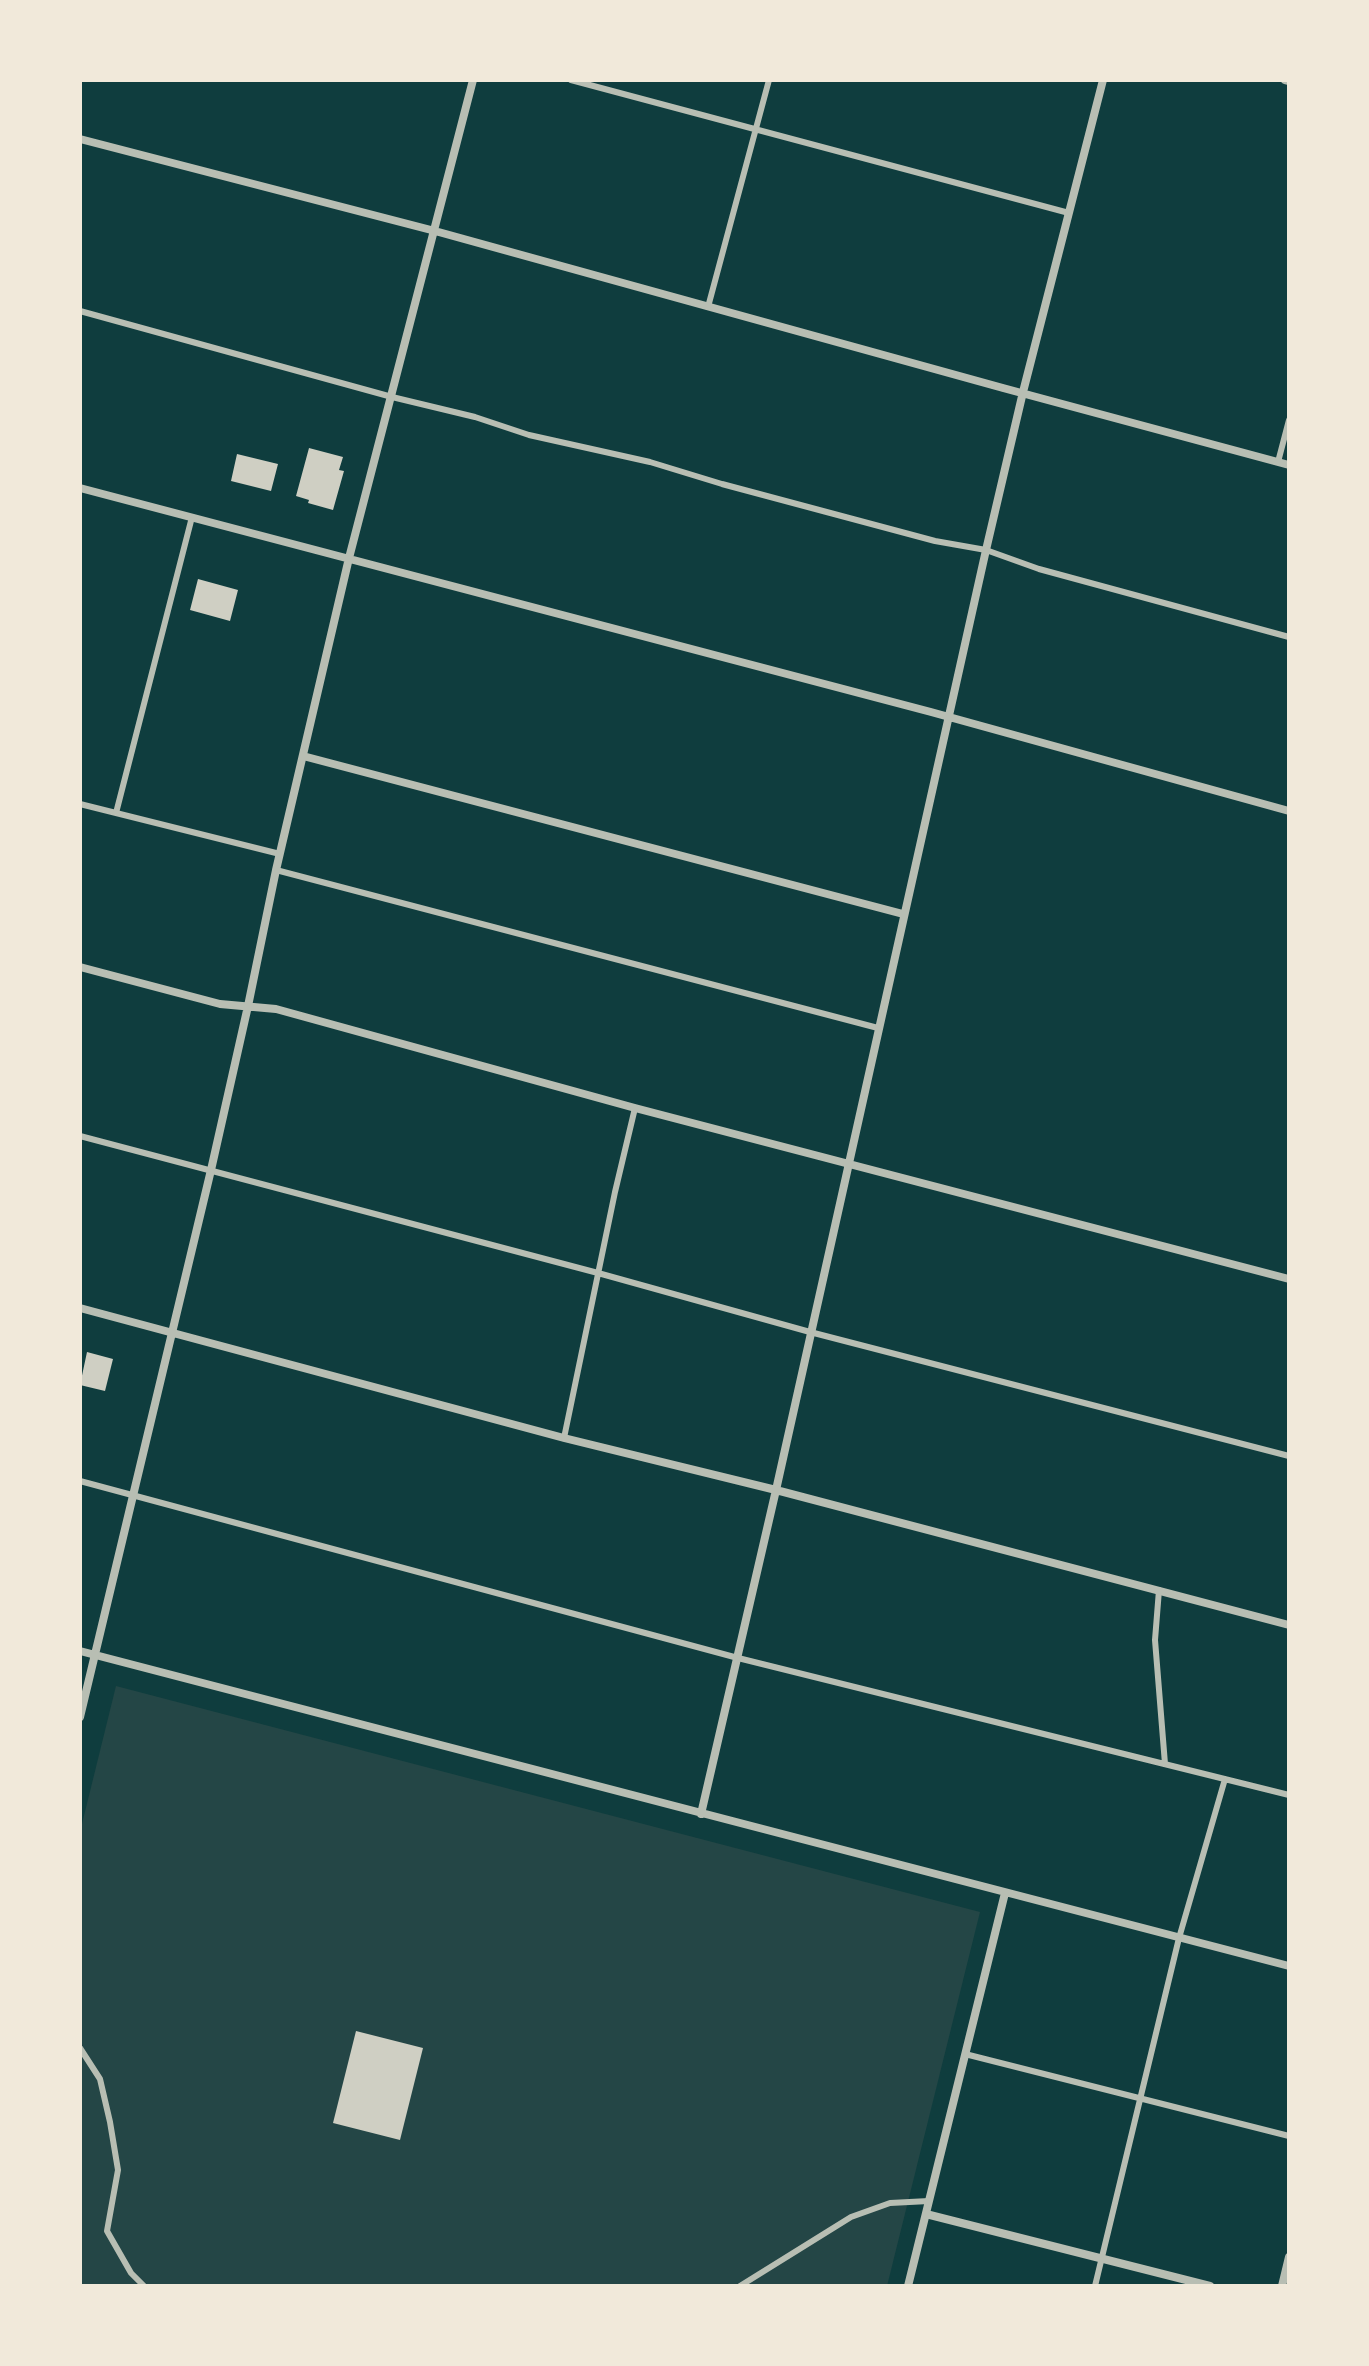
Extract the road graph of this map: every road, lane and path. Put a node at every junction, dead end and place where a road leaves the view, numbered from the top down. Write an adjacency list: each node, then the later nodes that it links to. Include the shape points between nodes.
1 (473, 80): 8 (street)
2 (571, 80): 5 (lane)
3 (769, 80): 5 (lane)
4 (1103, 80): 7 (street)
5 (756, 129): 7 (lane); 9 (lane)
6 (80, 139): 8 (street)
7 (1069, 213): 11 (street)
8 (435, 231): 9 (street); 12 (street)
9 (708, 307): 11 (street)
10 (80, 311): 12 (lane)
11 (1023, 392): 14 (street); 18 (street)
12 (392, 397): 18 (lane, via 935,541); 19 (street)
13 (1289, 420): 14 (lane)
14 (1278, 462): 15 (street)
15 (1289, 465)
16 (80, 488): 17 (street)
17 (192, 517): 19 (street); 25 (lane)
18 (986, 550): 20 (lane); 21 (street)
19 (349, 558): 21 (street); 22 (street)
20 (1289, 637)
21 (948, 717): 24 (street); 28 (street)
22 (303, 756): 26 (street); 28 (street)
23 (80, 804): 25 (lane)
24 (1289, 811)
25 (116, 813): 26 (lane)
26 (280, 854): 27 (street)
27 (276, 870): 30 (street); 31 (lane)
28 (903, 914): 31 (street)
29 (80, 967): 30 (street, via 220,1004)
30 (248, 1006): 32 (street, via 276,1009); 35 (street)
31 (878, 1028): 34 (street)
32 (635, 1108): 34 (street); 36 (lane)
33 (80, 1136): 35 (lane)
34 (848, 1163): 37 (street); 40 (street)
35 (211, 1170): 36 (lane); 39 (street)
36 (598, 1273): 40 (lane); 41 (lane)
37 (1289, 1279)
38 (80, 1308): 39 (street)
39 (172, 1332): 41 (street); 45 (street)
40 (810, 1332): 42 (lane); 44 (street)
41 (564, 1438): 44 (street)
42 (1289, 1456)
43 (80, 1481): 45 (lane)
44 (776, 1490): 46 (street); 50 (street)
45 (133, 1496): 49 (street); 50 (lane)
46 (1159, 1590): 47 (street); 52 (lane, via 1155,1640)
47 (1289, 1625)
48 (80, 1651): 49 (street)
49 (95, 1655): 51 (street); 55 (street)
50 (738, 1658): 52 (lane); 55 (street)
51 (80, 1717)
52 (1165, 1764): 53 (lane)
53 (1225, 1779): 54 (lane); 57 (lane)
54 (1289, 1795)
55 (701, 1814): 56 (street)
56 (1005, 1893): 57 (street); 60 (street)
57 (1179, 1938): 58 (street); 61 (lane)
58 (1289, 1966)
59 (80, 2048): 67 (lane, via 100,2079 118,2170 107,2231)
60 (965, 2054): 61 (lane); 63 (street)
61 (1141, 2099): 62 (lane); 66 (lane)
62 (1289, 2136)
63 (929, 2201): 64 (street); 68 (lane, via 890,2203 851,2217)
64 (926, 2214): 66 (street); 69 (street)
65 (1289, 2257): 72 (street)
66 (1102, 2259): 70 (lane); 71 (street)
67 (144, 2286)
68 (740, 2286)
69 (908, 2286)
70 (1095, 2286)
71 (1210, 2286)
72 (1282, 2286)

